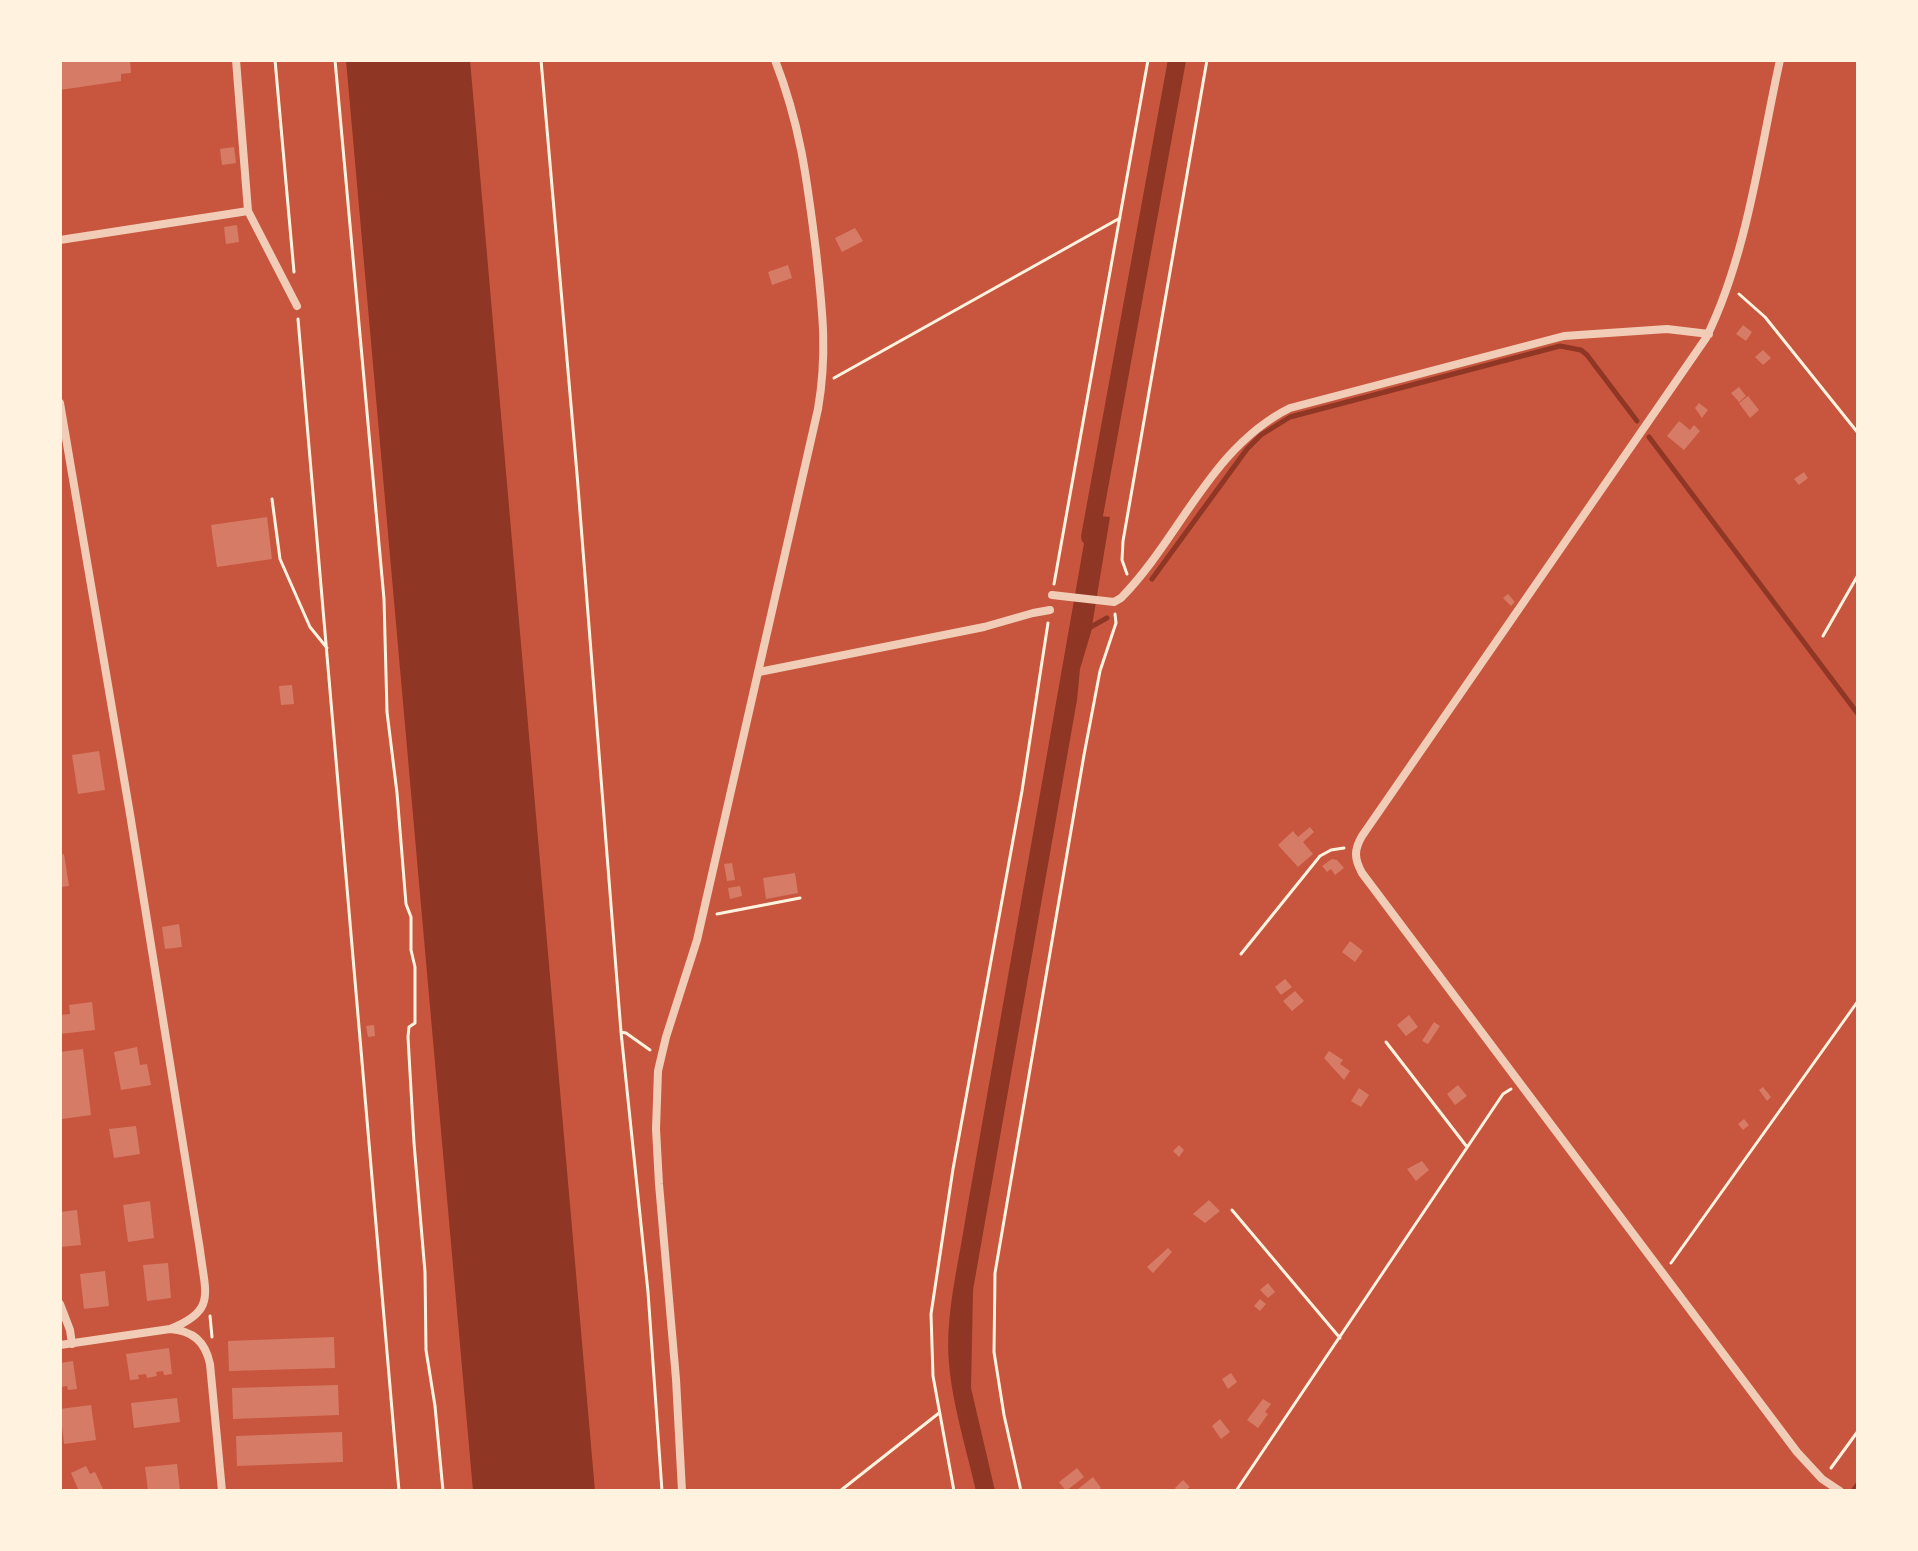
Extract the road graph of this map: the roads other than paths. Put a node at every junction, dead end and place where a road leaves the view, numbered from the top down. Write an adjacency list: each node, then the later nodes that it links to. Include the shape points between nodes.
1 (236, 60): 4 (street)
2 (775, 60): 11 (street, via 794,112 807,175 825,341 822,385)
3 (1780, 60): 7 (street, via 1729,287)
4 (248, 211): 5 (street); 6 (street)
5 (60, 240)
6 (297, 306)
7 (1709, 334): 9 (street, via 1681,328 1564,336 1290,408 1266,421 1236,449 1114,602); 18 (street, via 1355,851 1362,873 1797,1452)
8 (60, 403): 13 (street, via 200,1250 205,1294 199,1314)
9 (1056, 595)
10 (1050, 610): 11 (street)
11 (759, 672): 17 (street, via 702,917 660,1056 656,1129)
12 (60, 1304): 14 (street)
13 (170, 1329): 14 (street); 16 (street, via 196,1336 206,1350)
14 (72, 1344): 15 (street)
15 (60, 1345)
16 (222, 1491)
17 (682, 1491)
18 (1840, 1491)

